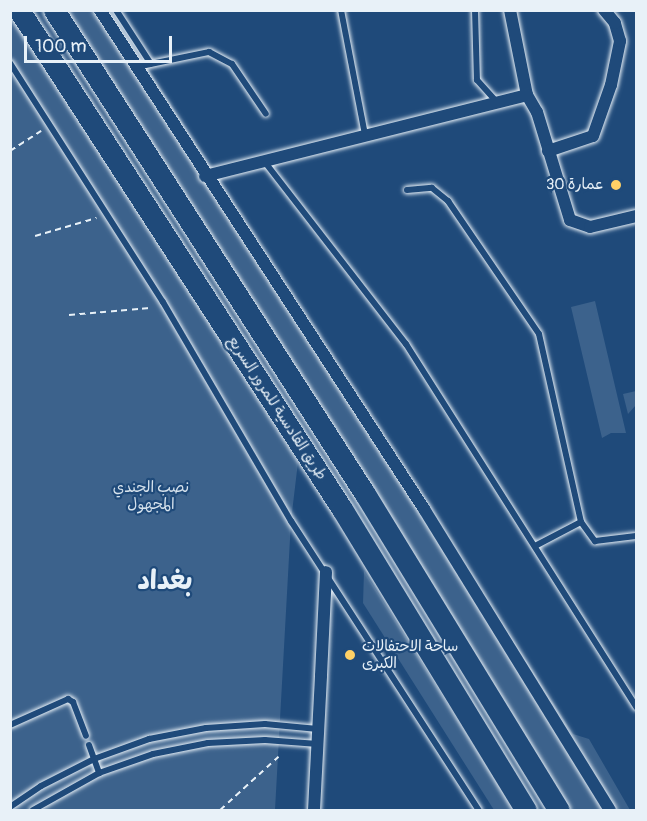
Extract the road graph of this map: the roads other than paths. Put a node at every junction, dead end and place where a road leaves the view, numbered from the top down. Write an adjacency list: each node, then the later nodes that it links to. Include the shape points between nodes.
1 (20, 10): 37 (highway, طريق القادسية للمرور السريع, via 337,500)
2 (54, 10): 38 (highway, طريق القادسية للمرور السريع, via 358,484)
3 (100, 10): 11 (street)
4 (116, 10): 10 (lane)
5 (341, 10): 15 (lane)
6 (475, 10): 13 (lane, via 477,80)
7 (510, 10): 12 (street)
8 (604, 10): 16 (street, via 615,23 620,41 611,85 593,136)
9 (10, 63): 24 (lane, via 163,302 291,521)
10 (151, 64): 11 (lane); 14 (lane, via 209,52 223,57)
11 (136, 67): 18 (street)
12 (527, 95): 13 (street); 16 (street, via 537,112)
13 (498, 103): 15 (street)
14 (266, 114)
15 (366, 136): 17 (street)
16 (548, 151): 20 (street, via 574,224 590,228)
17 (264, 161): 18 (street); 23 (lane, via 406,344)
18 (205, 176): 39 (street, via 431,519)
19 (407, 190): 21 (lane, via 432,188 448,201 539,334)
20 (636, 216)
21 (581, 522): 22 (lane, via 595,541); 23 (lane)
22 (636, 536)
23 (535, 546): 25 (lane)
24 (326, 572): 27 (street); 36 (lane)
25 (636, 707)
26 (10, 725): 28 (lane, via 68,699 73,702)
27 (319, 729): 29 (street); 31 (lane, via 265,724 206,728 148,739)
28 (86, 736)
29 (318, 744): 32 (lane, via 265,740 208,743 153,754); 35 (street)
30 (89, 745): 31 (lane)
31 (94, 759): 32 (lane); 33 (lane)
32 (99, 773): 34 (lane)
33 (10, 807)
34 (33, 810)
35 (314, 810)
36 (479, 810)
37 (526, 810)
38 (559, 810)
39 (610, 810)

